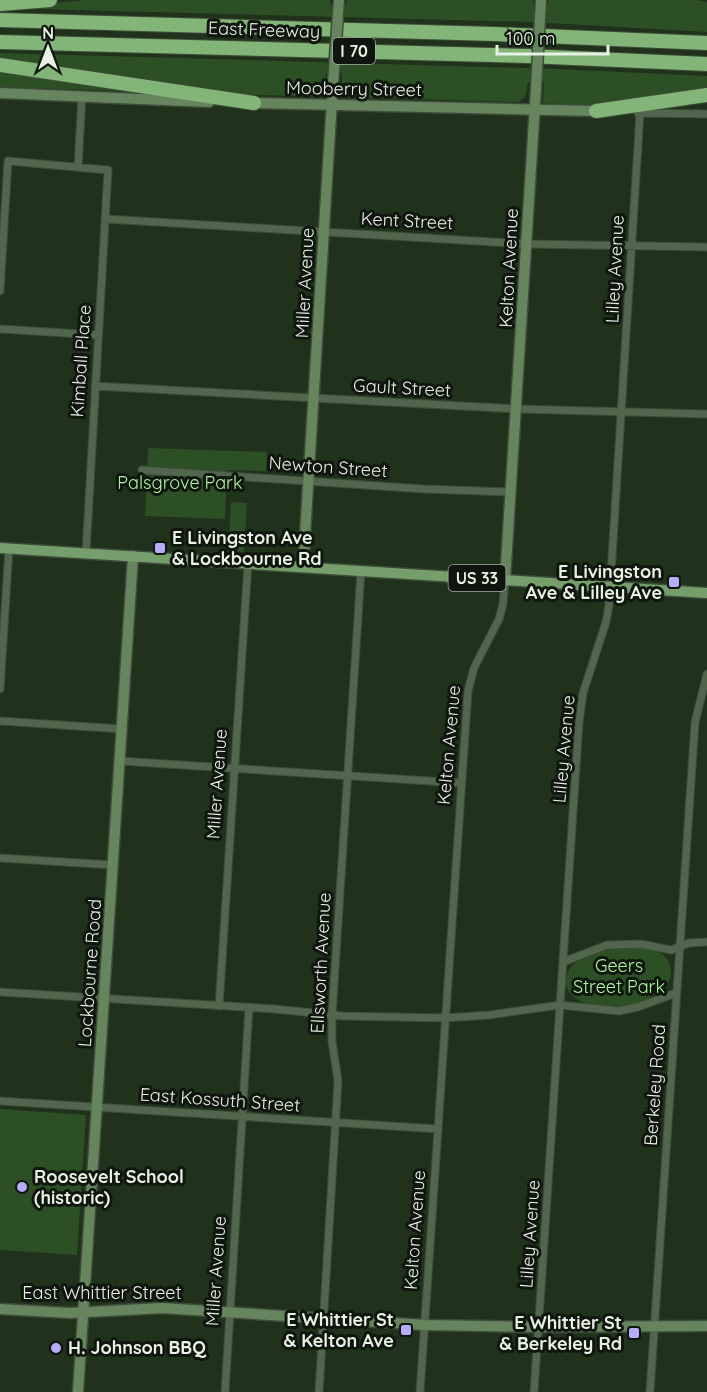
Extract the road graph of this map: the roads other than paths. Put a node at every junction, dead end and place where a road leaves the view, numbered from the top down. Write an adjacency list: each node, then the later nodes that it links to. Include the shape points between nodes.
1 (50, 0): 4 (highway)
2 (339, 0): 14 (main road, Miller Avenue, bridge)
3 (541, 0): 15 (main road, Kelton Avenue, bridge)
4 (0, 4)
5 (0, 20): 7 (highway, East Freeway / I 70)
6 (0, 42): 8 (highway, East Freeway / I 70)
7 (707, 43)
8 (707, 64)
9 (0, 65): 13 (highway)
10 (0, 93): 12 (main road, Mooberry Street)
11 (707, 95): 16 (highway)
12 (82, 96): 13 (main road, Mooberry Street); 19 (street)
13 (254, 103): 14 (main road, Mooberry Street)
14 (332, 105): 15 (main road, Mooberry Street); 21 (main road, Miller Avenue)
15 (535, 110): 16 (main road, Mooberry Street); 22 (main road, Kelton Avenue)
16 (596, 111): 17 (street, Mooberry Street)
17 (640, 113): 18 (street, Mooberry Street); 23 (street, Lilley Avenue)
18 (707, 114)
19 (78, 167): 20 (street, Kimball Place, via 108,170); 25 (street, via 8,161)
20 (106, 219): 21 (street, Kent Street); 27 (street, Kimball Place)
21 (324, 231): 22 (street, Kent Street); 29 (main road, Miller Avenue)
22 (526, 244): 23 (street, Kent Street); 30 (main road, Kelton Avenue)
23 (631, 246): 24 (street, Kent Street); 31 (street, Lilley Avenue)
24 (707, 247)
25 (0, 291)
26 (0, 329): 27 (street)
27 (98, 335): 28 (street, Kimball Place)
28 (95, 386): 29 (street, Gault Street); 37 (street, Kimball Place)
29 (314, 398): 30 (street, Gault Street); 34 (main road, Miller Avenue)
30 (517, 409): 31 (street, Gault Street); 35 (main road, Kelton Avenue)
31 (621, 411): 32 (street, Gault Street); 43 (street, Lilley Avenue)
32 (707, 414)
33 (142, 470): 34 (street, Newton Street)
34 (309, 481): 35 (street, Newton Street); 40 (main road, Miller Avenue)
35 (511, 492): 42 (main road, Kelton Avenue)
36 (4, 548): 37 (main road, US 33); 46 (street)
37 (86, 553): 38 (main road, US 33)
38 (133, 556): 39 (main road, US 33); 48 (main road, Lockbourne Road)
39 (248, 564): 40 (main road, US 33); 50 (street, Miller Avenue)
40 (303, 567): 41 (main road, US 33)
41 (362, 571): 42 (main road, US 33); 51 (street, Ellsworth Avenue)
42 (505, 580): 43 (main road, US 33); 52 (street, Kelton Avenue, via 499,619 474,668 468,691)
43 (609, 587): 44 (main road, US 33); 57 (street, Lilley Avenue, via 606,622 581,704)
44 (707, 593)
45 (707, 674): 56 (street, Berkeley Road, via 695,722)
46 (0, 689)
47 (0, 721): 48 (street)
48 (122, 729): 49 (main road, Lockbourne Road)
49 (120, 761): 50 (street); 54 (main road, Lockbourne Road)
50 (234, 768): 51 (street); 62 (street, Miller Avenue)
51 (348, 775): 52 (street); 64 (street, Ellsworth Avenue)
52 (461, 783): 65 (street, Kelton Avenue)
53 (0, 858): 54 (street)
54 (113, 865): 60 (main road, Lockbourne Road)
55 (707, 942): 56 (street)
56 (680, 947): 57 (street, via 671,950 641,944 607,945); 59 (street, Berkeley Road)
57 (563, 962): 61 (street, Lilley Avenue)
58 (0, 992): 60 (street)
59 (676, 993): 61 (street, via 619,1011); 76 (street, Berkeley Road)
60 (104, 999): 62 (street); 67 (main road, Lockbourne Road)
61 (560, 1005): 65 (street); 78 (street, Lilley Avenue)
62 (219, 1006): 63 (street)
63 (249, 1008): 64 (street); 68 (street, Miller Avenue)
64 (332, 1015): 65 (street); 69 (street, Ellsworth Avenue, via 338,1081)
65 (446, 1018): 70 (street, Kelton Avenue)
66 (0, 1101): 67 (street, East Kossuth Street)
67 (97, 1107): 68 (street, East Kossuth Street); 72 (main road, Lockbourne Road)
68 (242, 1116): 69 (street, East Kossuth Street); 73 (street, Miller Avenue)
69 (336, 1122): 70 (street, East Kossuth Street); 74 (street, Ellsworth Avenue)
70 (438, 1129): 75 (street, Kelton Avenue)
71 (0, 1308): 72 (main road, East Whittier Street)
72 (84, 1312): 73 (main road, East Whittier Street, via 162,1308); 79 (main road, Lockbourne Road)
73 (230, 1312): 74 (main road, East Whittier Street); 80 (street, Miller Avenue)
74 (323, 1318): 75 (main road, East Whittier Street); 81 (street, Ellsworth Avenue)
75 (425, 1325): 78 (main road, East Whittier Street); 82 (street, Kelton Avenue)
76 (654, 1325): 77 (main road, East Whittier Street); 78 (main road, East Whittier Street); 84 (street, Berkeley Road)
77 (707, 1326)
78 (539, 1327): 83 (street, Lilley Avenue)
79 (78, 1392)
80 (225, 1392)
81 (319, 1392)
82 (420, 1392)
83 (534, 1392)
84 (650, 1392)

